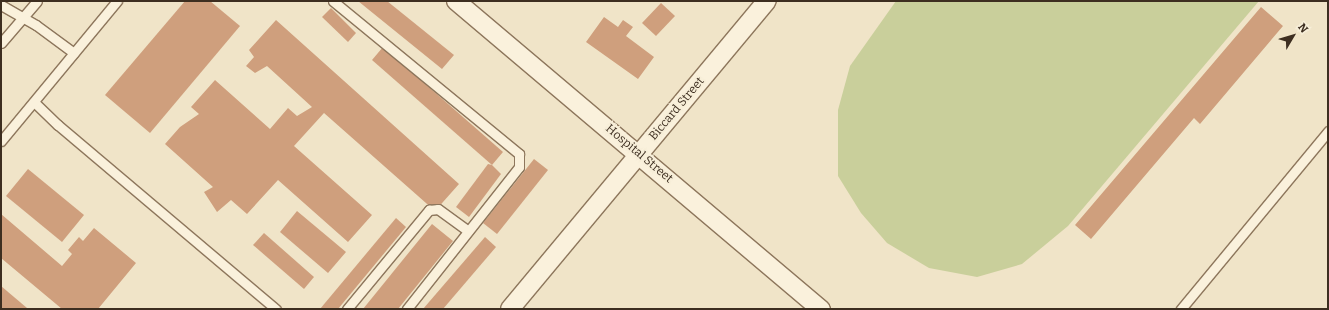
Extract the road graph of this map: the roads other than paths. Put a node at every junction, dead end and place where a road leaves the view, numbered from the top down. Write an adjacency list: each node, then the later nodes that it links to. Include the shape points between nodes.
1 (37, 1): 7 (lane)
2 (117, 1): 9 (lane)
3 (333, 1): 14 (lane, via 519,154 519,168)
4 (456, 1): 13 (street, Hospital Street)
5 (767, 1): 13 (street, Biccard Street)
6 (1, 5): 7 (lane)
7 (23, 18): 8 (lane); 9 (lane)
8 (1, 43)
9 (74, 53): 10 (lane)
10 (34, 102): 12 (lane); 15 (lane, via 58,126)
11 (1328, 131): 20 (lane)
12 (1, 141)
13 (640, 154): 18 (street, Biccard Street); 19 (street, Hospital Street)
14 (468, 231): 16 (lane, via 438,209 429,210); 17 (lane)
15 (276, 309)
16 (347, 309)
17 (406, 309)
18 (510, 309)
19 (821, 309)
20 (1181, 309)

